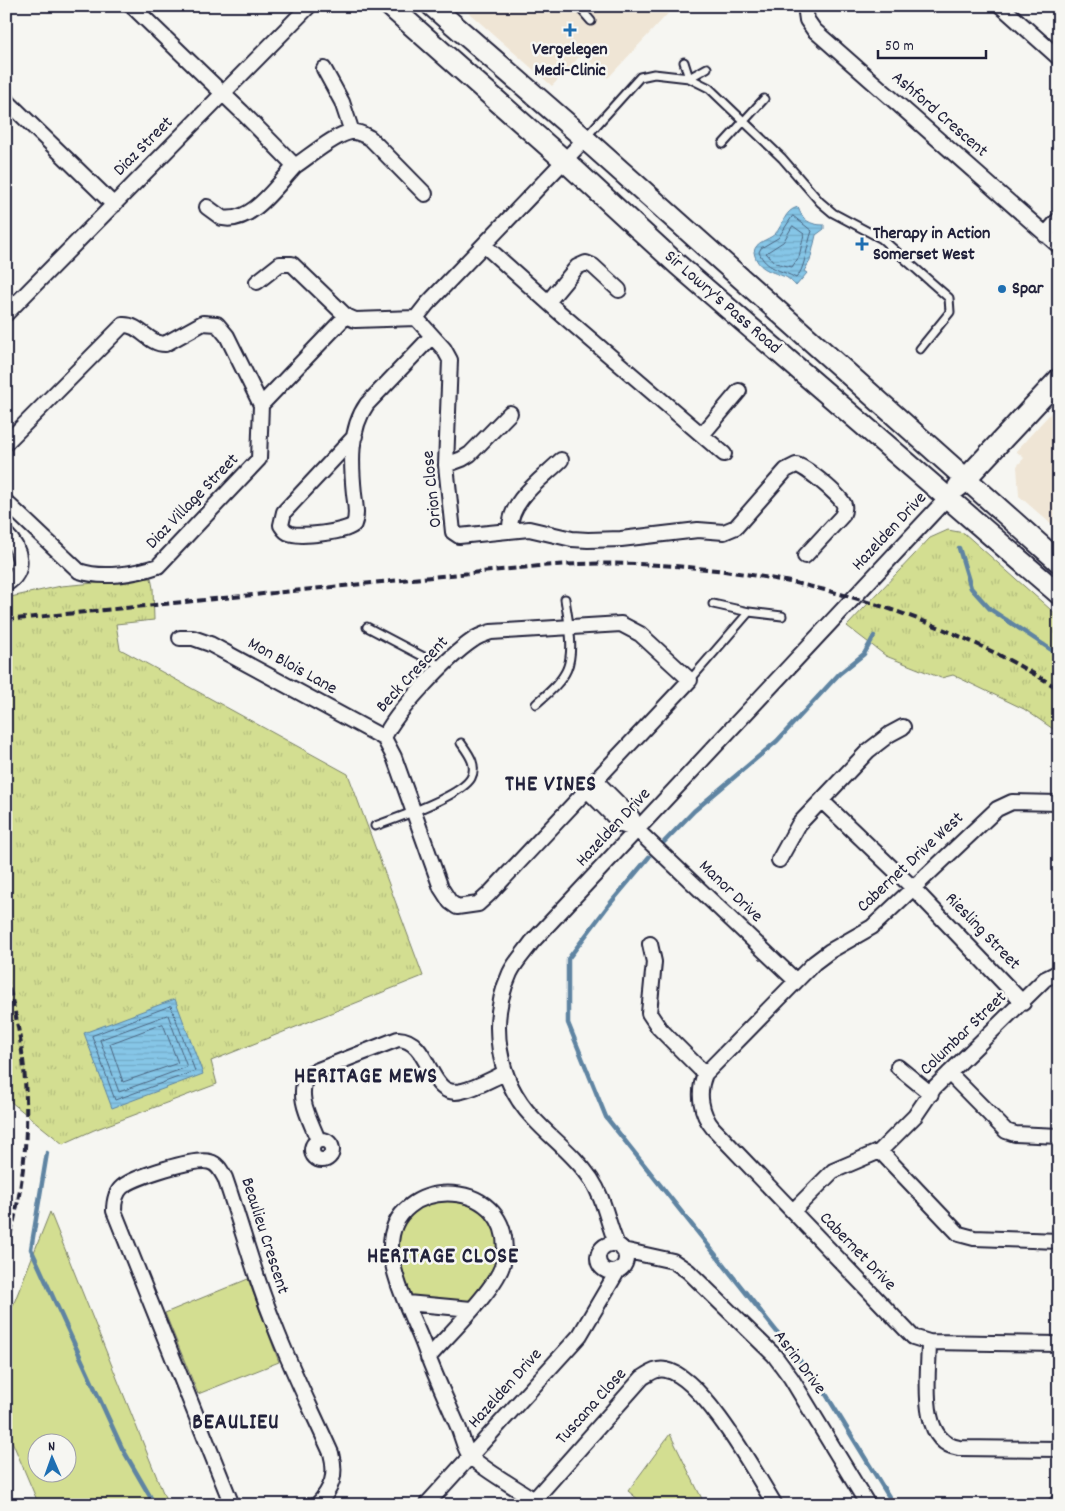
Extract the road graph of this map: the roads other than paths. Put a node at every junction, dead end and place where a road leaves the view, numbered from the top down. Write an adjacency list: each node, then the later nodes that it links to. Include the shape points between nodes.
1 (132, 6): 14 (street)
2 (309, 6): 14 (street, Diaz Street)
3 (390, 6): 21 (main road, Sir Lowry's Pass Road)
4 (432, 6): 19 (main road, Sir Lowry's Pass Road)
5 (578, 6): 8 (lane)
6 (805, 6): 27 (street, Ashford Crescent, via 807,20 814,30)
7 (1001, 6): 9 (street)
8 (591, 21)
9 (1059, 58)
10 (684, 62): 13 (lane)
11 (707, 68): 13 (lane)
12 (324, 70): 18 (street, via 342,102)
13 (690, 78): 17 (lane, via 709,88); 19 (lane, via 654,74 640,78)
14 (223, 95): 22 (street); 24 (street, Diaz Street)
15 (764, 99): 17 (lane)
16 (6, 100): 24 (street)
17 (743, 122): 20 (lane); 37 (lane, via 782,158 820,202 833,213 882,239 949,298 950,312)
18 (352, 132): 22 (street, via 340,135); 23 (street, via 370,138)
19 (585, 139): 21 (street); 48 (main road, Sir Lowry's Pass Road)
20 (723, 144)
21 (565, 161): 28 (street); 49 (main road, Sir Lowry's Pass Road, via 678,265)
22 (295, 166): 25 (street, via 256,207 241,217 222,218)
23 (425, 194)
24 (114, 205): 33 (street, Diaz Street)
25 (207, 207)
26 (1059, 219): 27 (street)
27 (1045, 235): 29 (street, Ashford Crescent)
28 (484, 245): 32 (street); 35 (street)
29 (1059, 246)
30 (257, 282): 34 (street, via 280,264 292,264)
31 (619, 290): 32 (street, via 586,263 578,267)
32 (548, 302): 42 (street)
33 (6, 314)
34 (346, 316): 35 (street, via 355,320); 40 (street)
35 (416, 318): 36 (street, Orion Close)
36 (432, 336): 43 (street, via 368,404 360,415); 47 (street, Orion Close, via 448,354 451,366)
37 (920, 349)
38 (1059, 380): 48 (main road)
39 (739, 391): 42 (street)
40 (261, 405): 44 (street, Diaz Village Street, via 227,336 217,324 203,323 165,344 153,341 132,325 123,325); 50 (street, Diaz Village Street, via 260,459 158,566 102,575 79,571)
41 (510, 413): 47 (street, via 470,454)
42 (702, 435): 45 (street)
43 (355, 436): 43 (street, via 351,464 354,524 346,530 296,535 287,532 281,525 284,512)
44 (6, 443)
45 (724, 454)
46 (561, 460): 51 (street, via 517,505 511,516)
47 (446, 466): 51 (street, Orion Close, via 455,534)
48 (966, 479): 49 (main road); 54 (main road, Sir Lowry's Pass Road)
49 (948, 498): 56 (main road, Sir Lowry's Pass Road); 75 (street, Hazelden Drive)
50 (6, 502)
51 (510, 531): 53 (street, Orion Close, via 529,529 588,540 698,530 724,532 736,527 786,470 796,465 807,469 842,500 844,508 842,516)
52 (6, 534): 55 (street, via 16,545 20,557 18,572)
53 (805, 556)
54 (1059, 562)
55 (8, 584)
56 (1059, 594)
57 (565, 599): 62 (lane)
58 (713, 604): 59 (lane)
59 (749, 612): 60 (lane); 65 (lane)
60 (782, 616)
61 (367, 627): 64 (lane)
62 (568, 628): 64 (street, Beck Crescent, via 491,632 475,638); 65 (street, Beck Crescent, via 621,624 631,628); 66 (lane, via 570,657 567,670)
63 (180, 638): 68 (street, Mon Blois Lane, via 193,638 210,644)
64 (443, 667): 68 (street, Beck Crescent, via 394,721)
65 (690, 680): 70 (street, Beck Crescent)
66 (536, 704)
67 (903, 727): 71 (street, via 868,751)
68 (384, 738): 73 (street, Beck Crescent)
69 (461, 743): 73 (lane, via 471,757 471,778 452,794)
70 (592, 785): 73 (street, Beck Crescent, via 489,894 478,904 468,907 457,907 445,896); 75 (street, via 632,817)
71 (822, 801): 76 (street, via 793,833); 77 (street, Riesling Street)
72 (1059, 803): 77 (street, Cabernet Drive West, via 1012,802 997,809)
73 (414, 812): 74 (lane)
74 (375, 826)
75 (637, 830): 80 (street, Manor Drive); 83 (street, Hazelden Drive, via 532,942 510,973 501,1002 498,1028)
76 (779, 860)
77 (914, 888): 80 (street, Cabernet Drive West, via 872,927 830,951); 81 (street, Riesling Street)
78 (650, 944): 85 (street, via 654,962 649,1014)
79 (1059, 972): 81 (street, Columbar Street, via 1045,979)
80 (796, 981): 85 (street, Cabernet Drive West)
81 (1023, 1002): 84 (street, Columbar Street)
82 (898, 1067): 86 (street)
83 (505, 1073): 88 (street, via 461,1092 443,1089 414,1043 398,1039 308,1074 302,1094); 92 (street, Hazelden Drive, via 532,1118 590,1178 606,1206)
84 (949, 1073): 86 (street, Columbar Street); 87 (street, via 1006,1130 1014,1134)
85 (705, 1074): 90 (street, Cabernet Drive, via 702,1106 706,1120)
86 (931, 1094): 89 (street, Columbar Street, via 915,1116)
87 (1059, 1136)
88 (318, 1140)
89 (880, 1151): 90 (street, Columbar Street, via 833,1171); 91 (street, via 959,1234 974,1238)
90 (793, 1211): 97 (street, Cabernet Drive, via 913,1336)
91 (1059, 1241)
92 (618, 1255): 93 (street, Asrin Drive, via 606,1272); 93 (street, Hazelden Drive, via 598,1253 598,1264); 94 (street, Hazelden Drive); 108 (street, Asrin Drive, via 673,1261 688,1271 774,1355)
93 (602, 1268): 94 (street, Hazelden Drive)
94 (603, 1293): 101 (street, Hazelden Drive, via 580,1335)
95 (407, 1303): 96 (street); 96 (street, via 395,1272 391,1248 396,1225 418,1200 437,1194 459,1193 479,1200 492,1213 505,1244 503,1265 495,1281); 99 (street)
96 (471, 1309): 99 (street)
97 (929, 1342): 98 (street, Cabernet Drive); 100 (street, via 929,1414 944,1443 959,1448)
98 (1059, 1344)
99 (428, 1358): 101 (street)
100 (1059, 1449)
101 (470, 1456): 103 (street, Tuscana Close); 106 (street, Hazelden Drive)
102 (1059, 1500): 109 (street)
103 (537, 1502): 107 (street, Tuscana Close, via 642,1378 658,1370 668,1370 678,1375 719,1414)
104 (232, 1505): 105 (street, Beaulieu Crescent, via 114,1211 114,1200 122,1186 201,1160 220,1168 225,1178 271,1318 332,1453 334,1478)
105 (316, 1505)
106 (426, 1505)
107 (775, 1505)
108 (868, 1505)
109 (1055, 1505)

